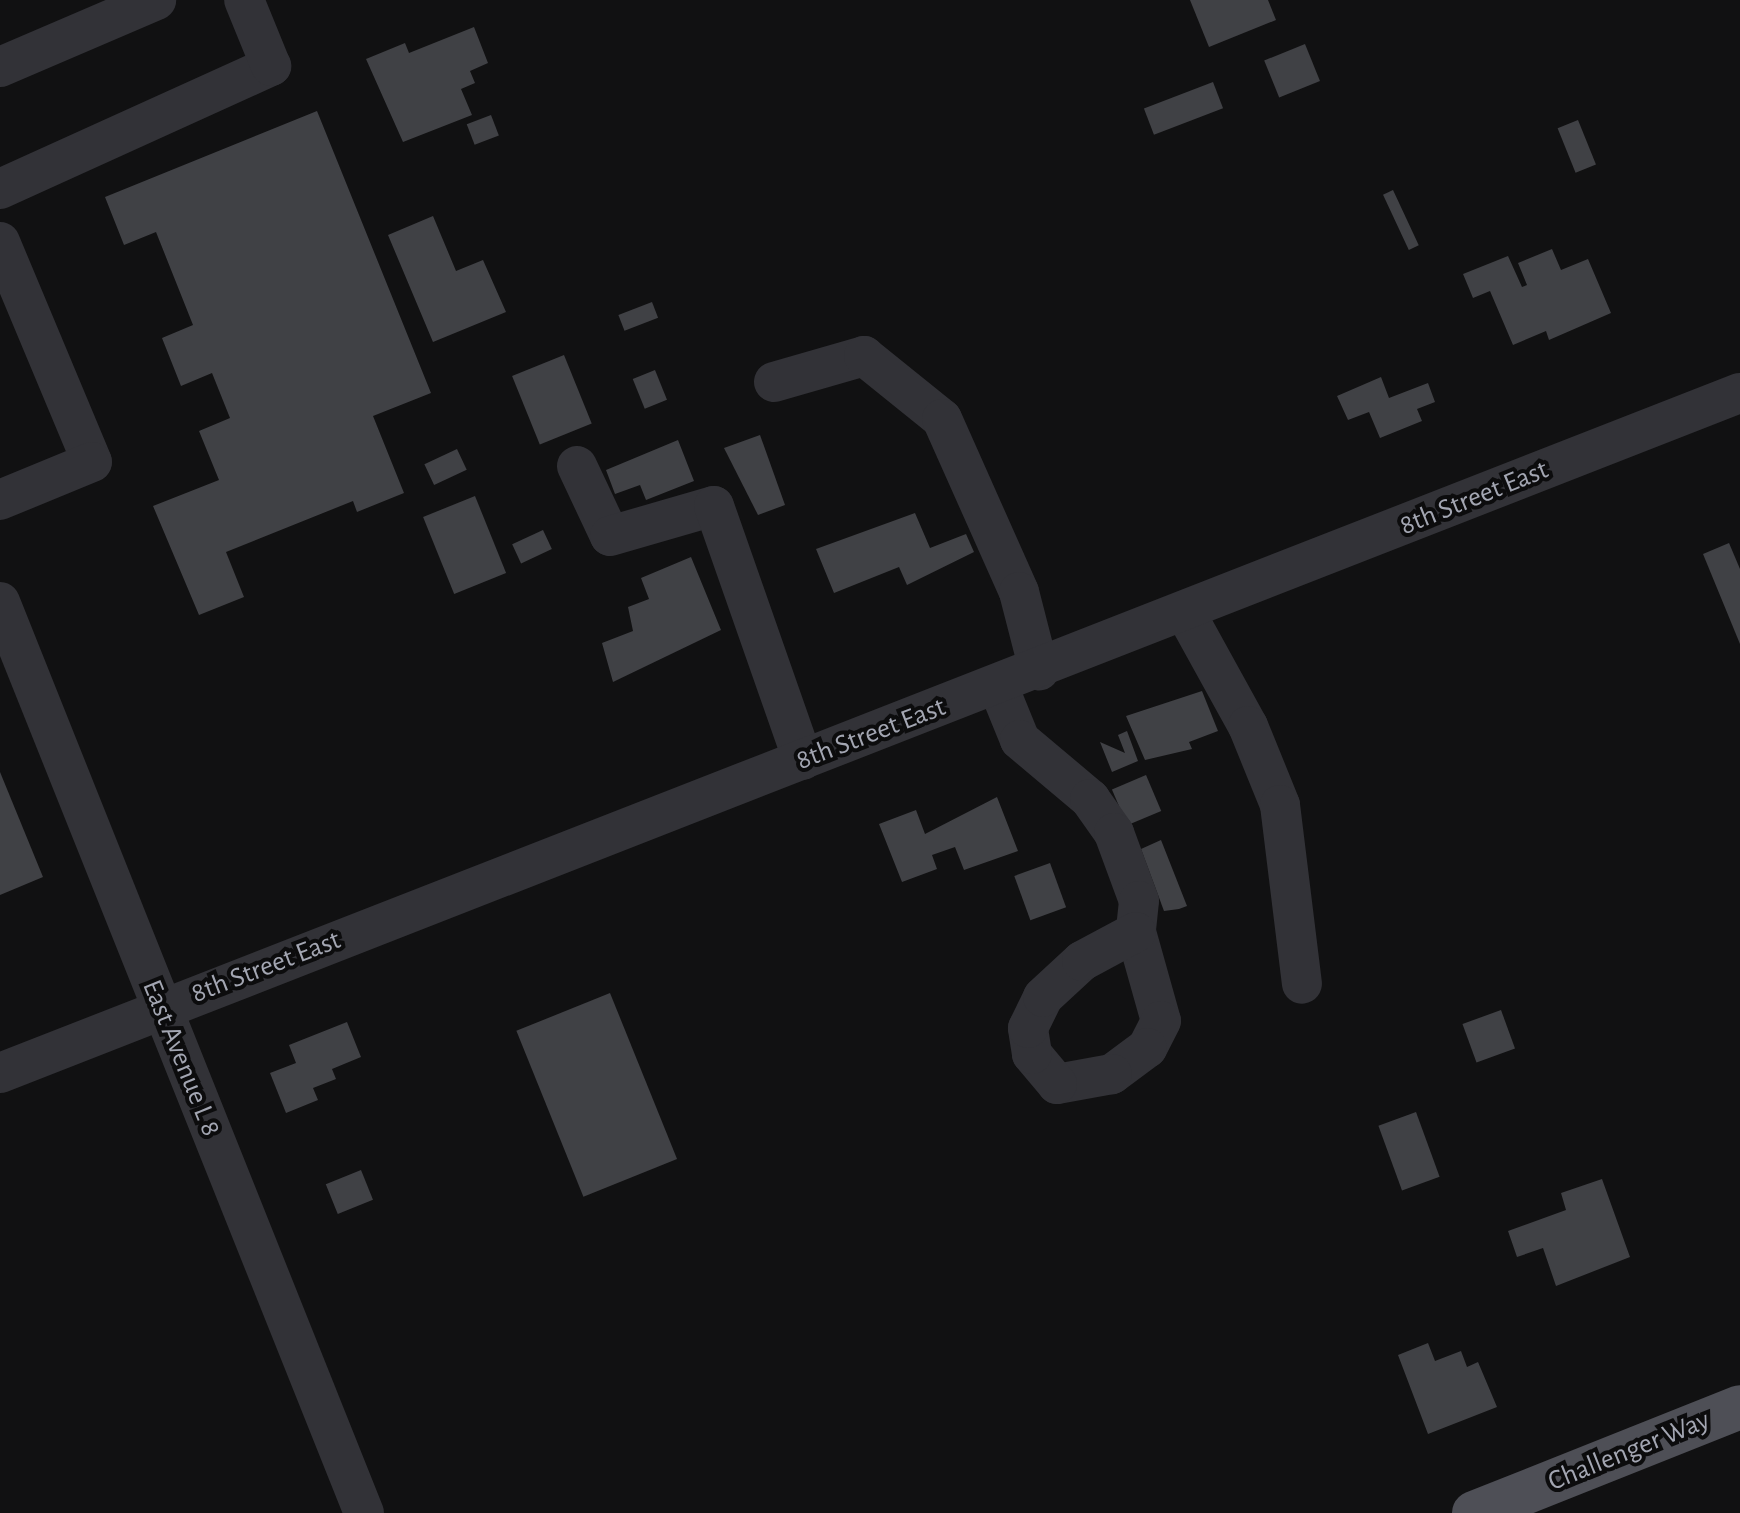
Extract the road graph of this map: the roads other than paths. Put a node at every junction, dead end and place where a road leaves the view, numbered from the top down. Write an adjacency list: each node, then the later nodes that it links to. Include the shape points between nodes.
1 (156, 0): 3 (street)
2 (244, 0): 4 (street, via 271,66)
3 (0, 67)
4 (0, 189)
5 (0, 242): 9 (street, via 92,462)
6 (774, 382): 12 (street, via 864,356 942,419 1019,592)
7 (1740, 393): 11 (street, 8th Street East)
8 (577, 466): 14 (street, via 610,536 714,506)
9 (0, 500)
10 (0, 602): 17 (street, East Avenue L 8)
11 (1185, 612): 12 (street, 8th Street East); 16 (street, via 1248,726 1280,805)
12 (1039, 670): 13 (street, 8th Street East)
13 (998, 686): 14 (street, 8th Street East); 15 (street, via 1020,740 1090,799 1114,833 1139,901)
14 (803, 760): 17 (street, 8th Street East)
15 (1136, 932)
16 (1302, 984)
17 (160, 1007): 18 (street, 8th Street East); 20 (street, East Avenue L 8)
18 (0, 1073)
19 (1740, 1407): 21 (main road, Challenger Way)
20 (364, 1513)
21 (1474, 1513)

